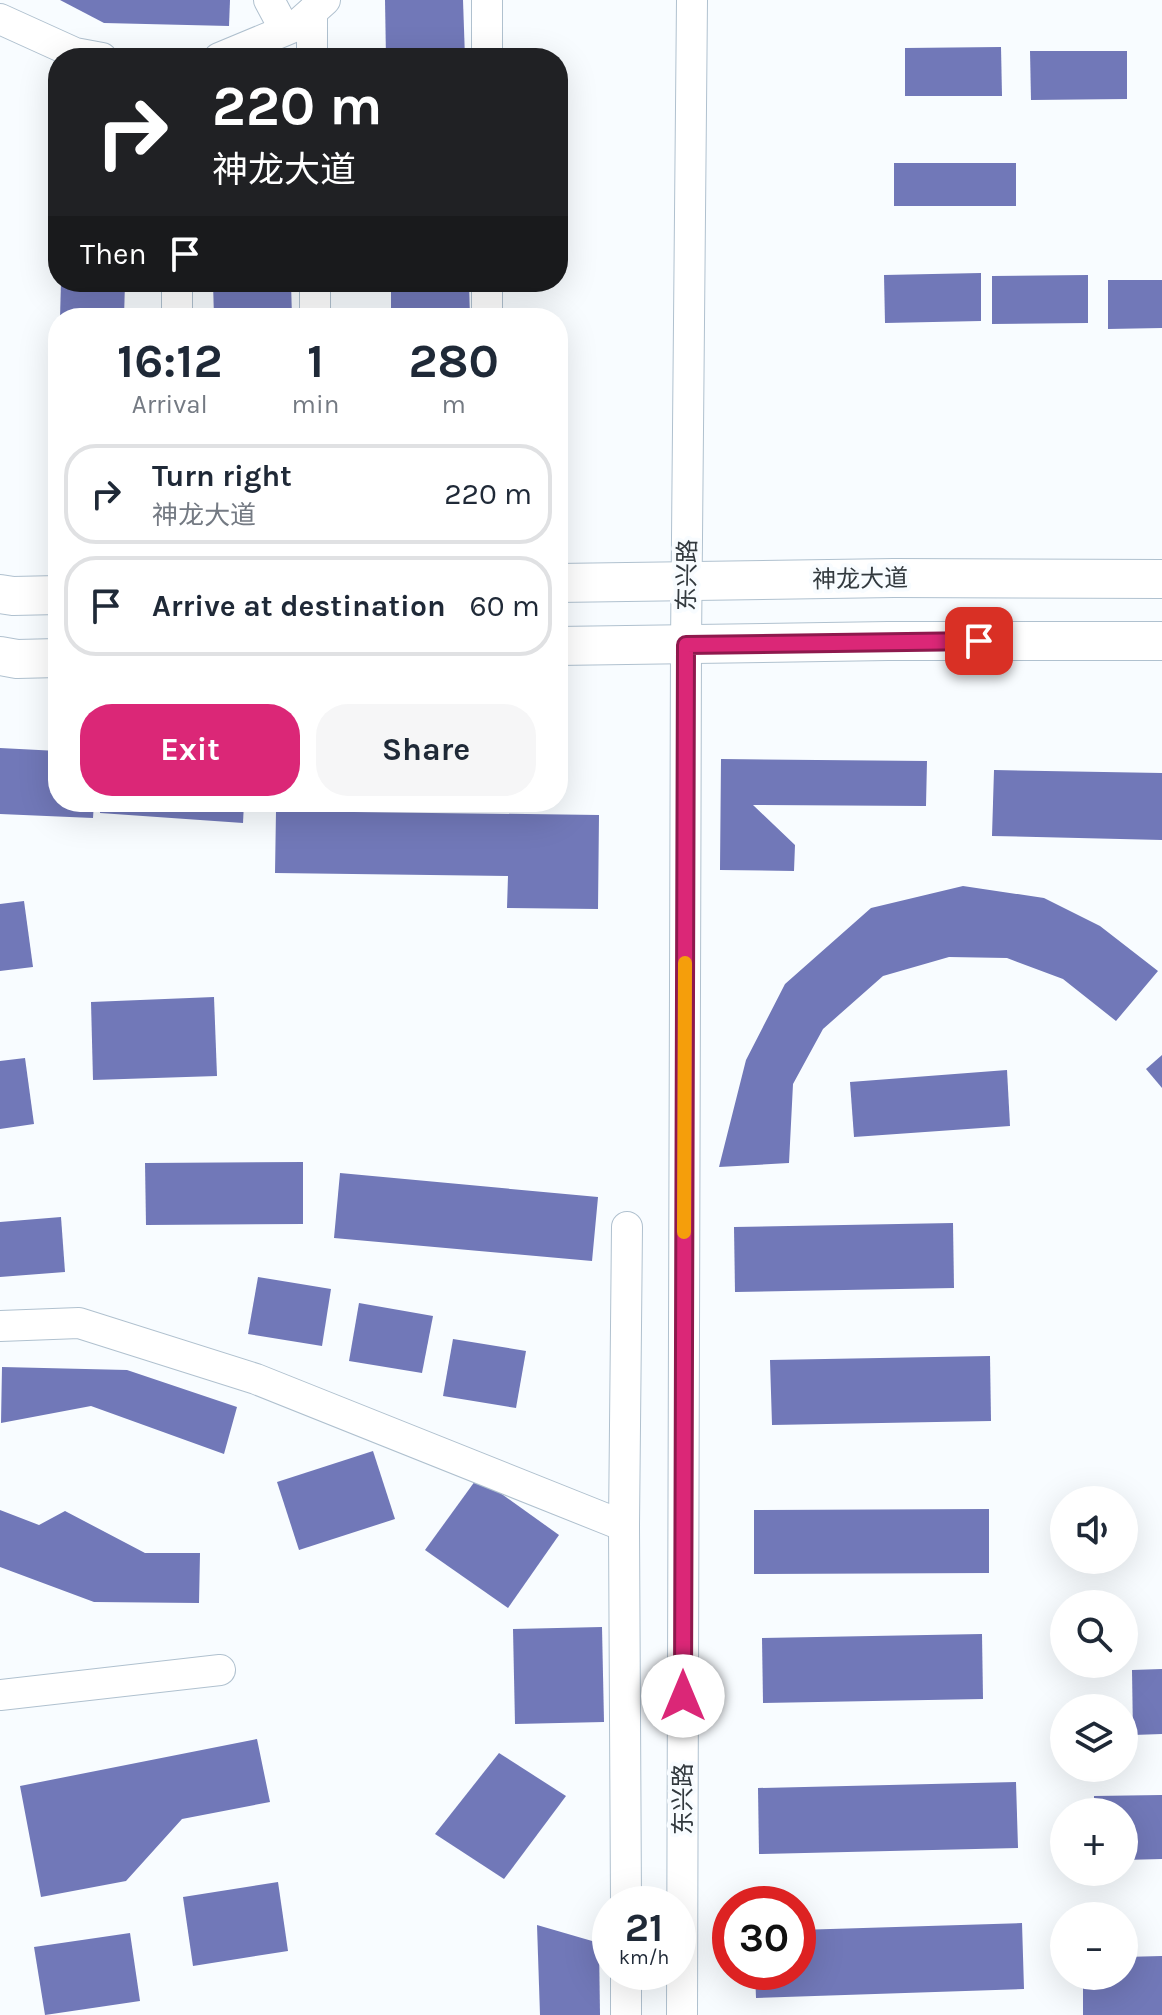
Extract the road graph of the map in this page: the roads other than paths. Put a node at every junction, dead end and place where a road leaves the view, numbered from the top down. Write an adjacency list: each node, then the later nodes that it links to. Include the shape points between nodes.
1 (269, 0): 6 (street)
2 (487, 0): 10 (street)
3 (692, 0): 12 (street, 东兴路)
4 (318, 6): 6 (street); 9 (street)
5 (0, 19): 7 (street)
6 (285, 30): 8 (street)
7 (64, 48)
8 (243, 48)
9 (313, 48)
10 (487, 48)
11 (1162, 579): 12 (main road, 神龙大道)
12 (687, 582): 13 (main road, 神龙大道); 17 (street, 东兴路)
13 (568, 583)
14 (0, 594): 15 (main road)
15 (48, 595)
16 (1162, 641): 17 (main road)
17 (686, 645): 18 (main road); 29 (street, 东兴路)
18 (568, 646)
19 (0, 656): 20 (main road)
20 (48, 658)
21 (627, 1227): 23 (street)
22 (0, 1326): 23 (street, via 79,1323 241,1374)
23 (624, 1526): 26 (street)
24 (220, 1670): 25 (street)
25 (0, 1695)
26 (626, 1886)
27 (626, 1990): 28 (street)
28 (626, 2015)
29 (682, 2015)

